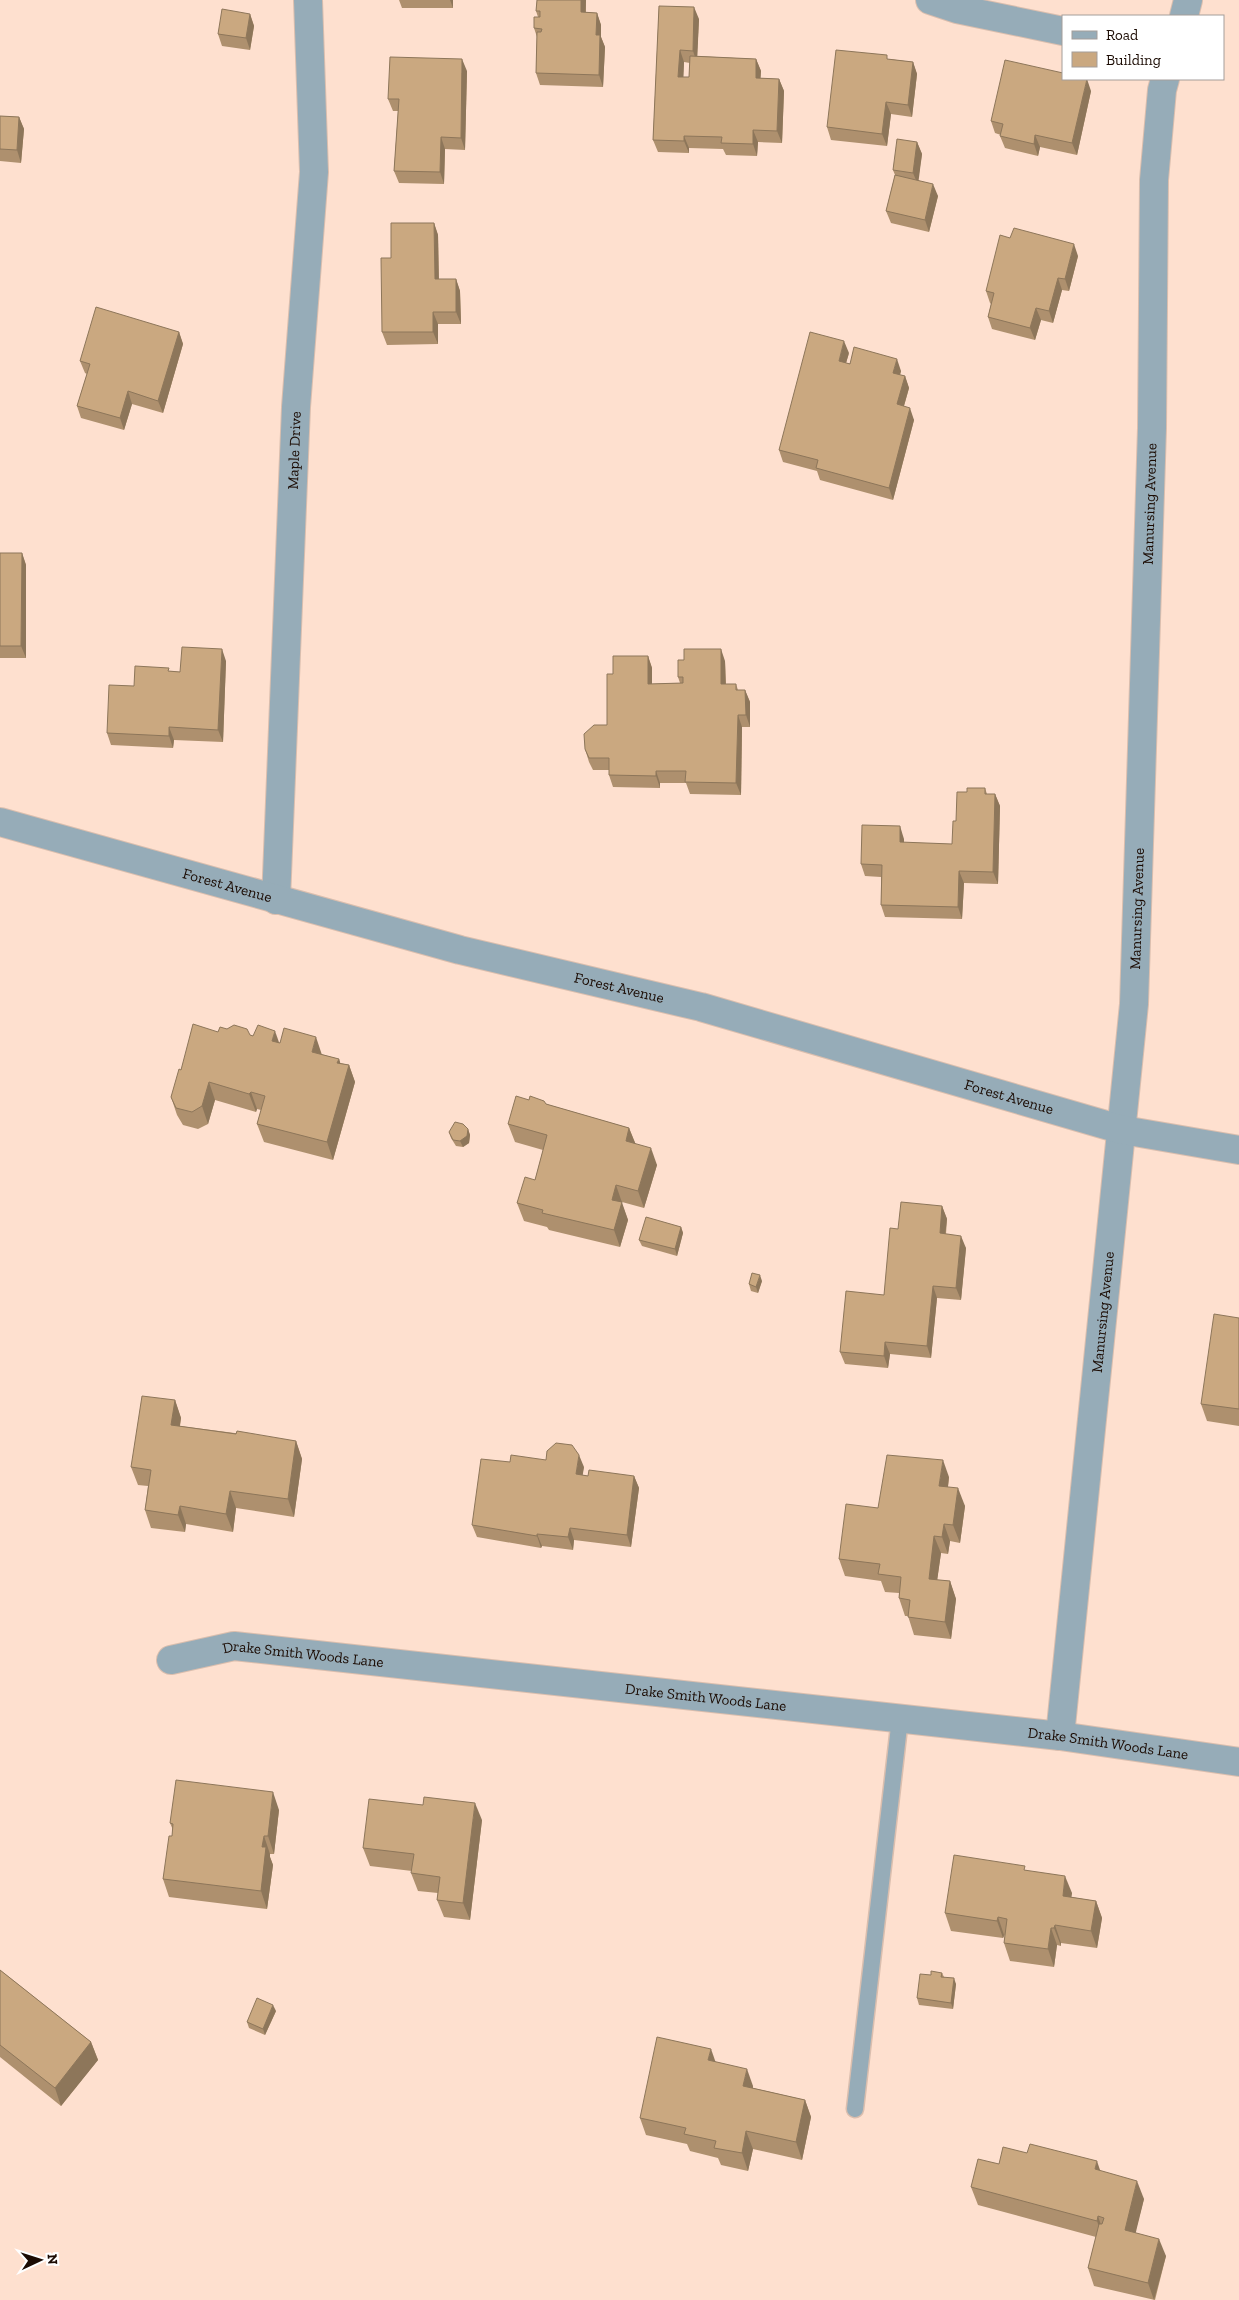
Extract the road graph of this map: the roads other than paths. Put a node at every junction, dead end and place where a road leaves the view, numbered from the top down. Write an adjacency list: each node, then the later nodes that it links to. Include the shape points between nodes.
1 (308, 0): 8 (street, Maple Drive, via 314,172 296,406)
2 (930, 0): 5 (street, via 957,9)
3 (1188, 0): 4 (street)
4 (1184, 15)
5 (1062, 31)
6 (1165, 80): 9 (street, Manursing Avenue, via 1154,180 1152,428 1135,994)
7 (0, 822): 8 (street, Forest Avenue)
8 (276, 900): 9 (street, Forest Avenue, via 460,950 701,1007)
9 (1123, 1130): 10 (street, Forest Avenue); 13 (street, Manursing Avenue)
10 (1239, 1150)
11 (171, 1660): 12 (street, Drake Smith Woods Lane, via 234,1646)
12 (900, 1718): 13 (street, Drake Smith Woods Lane); 15 (lane)
13 (1060, 1736): 14 (street, Drake Smith Woods Lane)
14 (1239, 1762)
15 (855, 2109)

